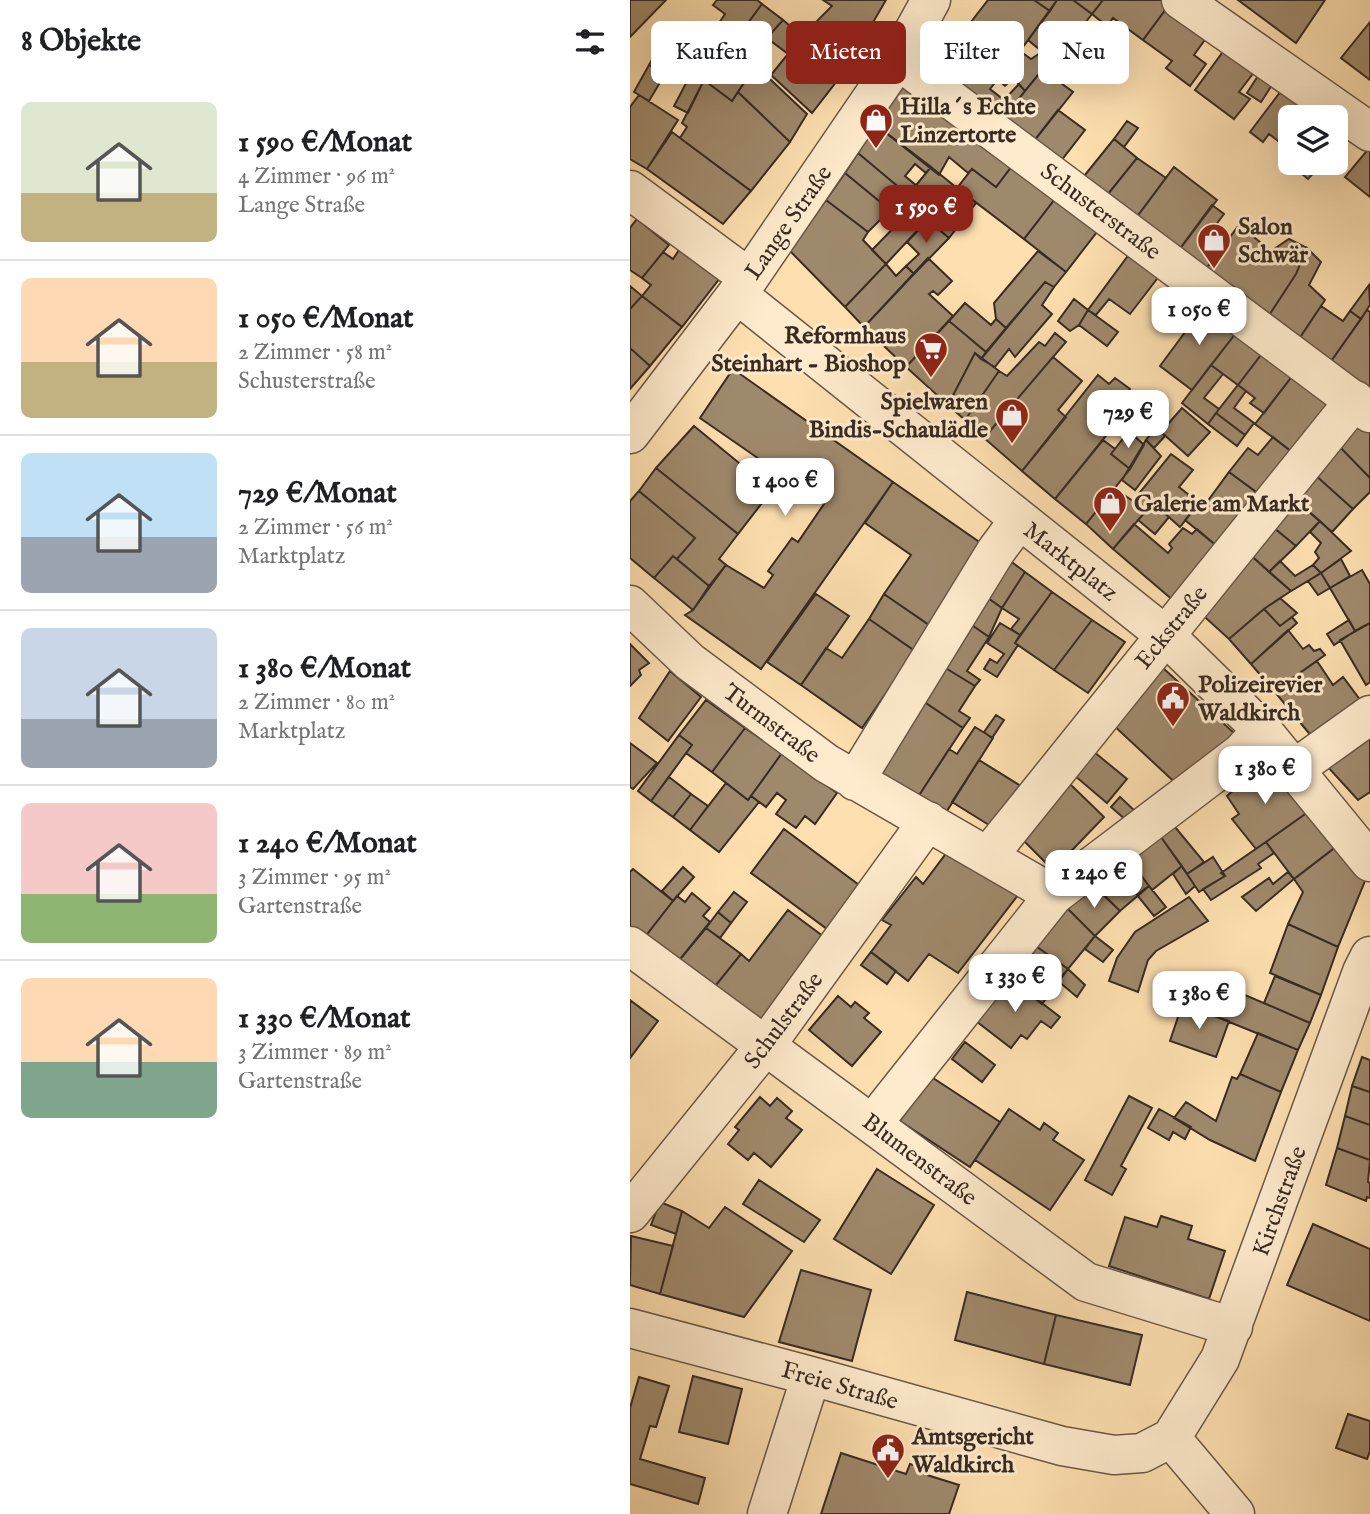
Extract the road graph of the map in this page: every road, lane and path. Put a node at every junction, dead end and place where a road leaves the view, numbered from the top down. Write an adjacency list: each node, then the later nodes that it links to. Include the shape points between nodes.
1 (931, 0): 3 (street, Lange Straße)
2 (1181, 0): 6 (street)
3 (906, 45)
4 (906, 66): 9 (street, Schusterstraße)
5 (882, 84): 8 (street, Lange Straße)
6 (1370, 132)
7 (630, 190): 8 (street, Marktplatz)
8 (743, 286): 10 (street, Lange Straße); 11 (street, Marktplatz)
9 (1362, 407): 13 (street, Eckstraße)
10 (630, 433)
11 (1019, 520): 13 (street, Marktplatz); 17 (street)
12 (630, 606): 17 (street, Turmstraße, via 690,662)
13 (1165, 635): 15 (street, Marktplatz); 19 (street, Eckstraße)
14 (1370, 715): 16 (street)
15 (1262, 730): 16 (street, Marktplatz); 21 (street, via 1241,753)
16 (1293, 770): 20 (street, Marktplatz)
17 (855, 781): 18 (street, Turmstraße)
18 (928, 821): 19 (street, Turmstraße); 24 (street, Schulstraße)
19 (988, 856): 21 (street, Turmstraße)
20 (1370, 862)
21 (1054, 895): 25 (street)
22 (630, 946): 24 (street, Blumenstraße)
23 (1370, 956): 27 (street, Kirchstraße)
24 (766, 1045): 25 (street, Blumenstraße); 26 (street, Schulstraße)
25 (873, 1123): 27 (street, Blumenstraße, via 1086,1282)
26 (630, 1213)
27 (1233, 1327): 30 (street, Kirchstraße, via 1220,1359)
28 (630, 1328): 29 (street, Freie Straße)
29 (811, 1376): 30 (street, Freie Straße, via 1062,1446 1114,1455 1142,1453); 31 (street)
30 (1171, 1438): 32 (street)
31 (768, 1514)
32 (1235, 1514)

